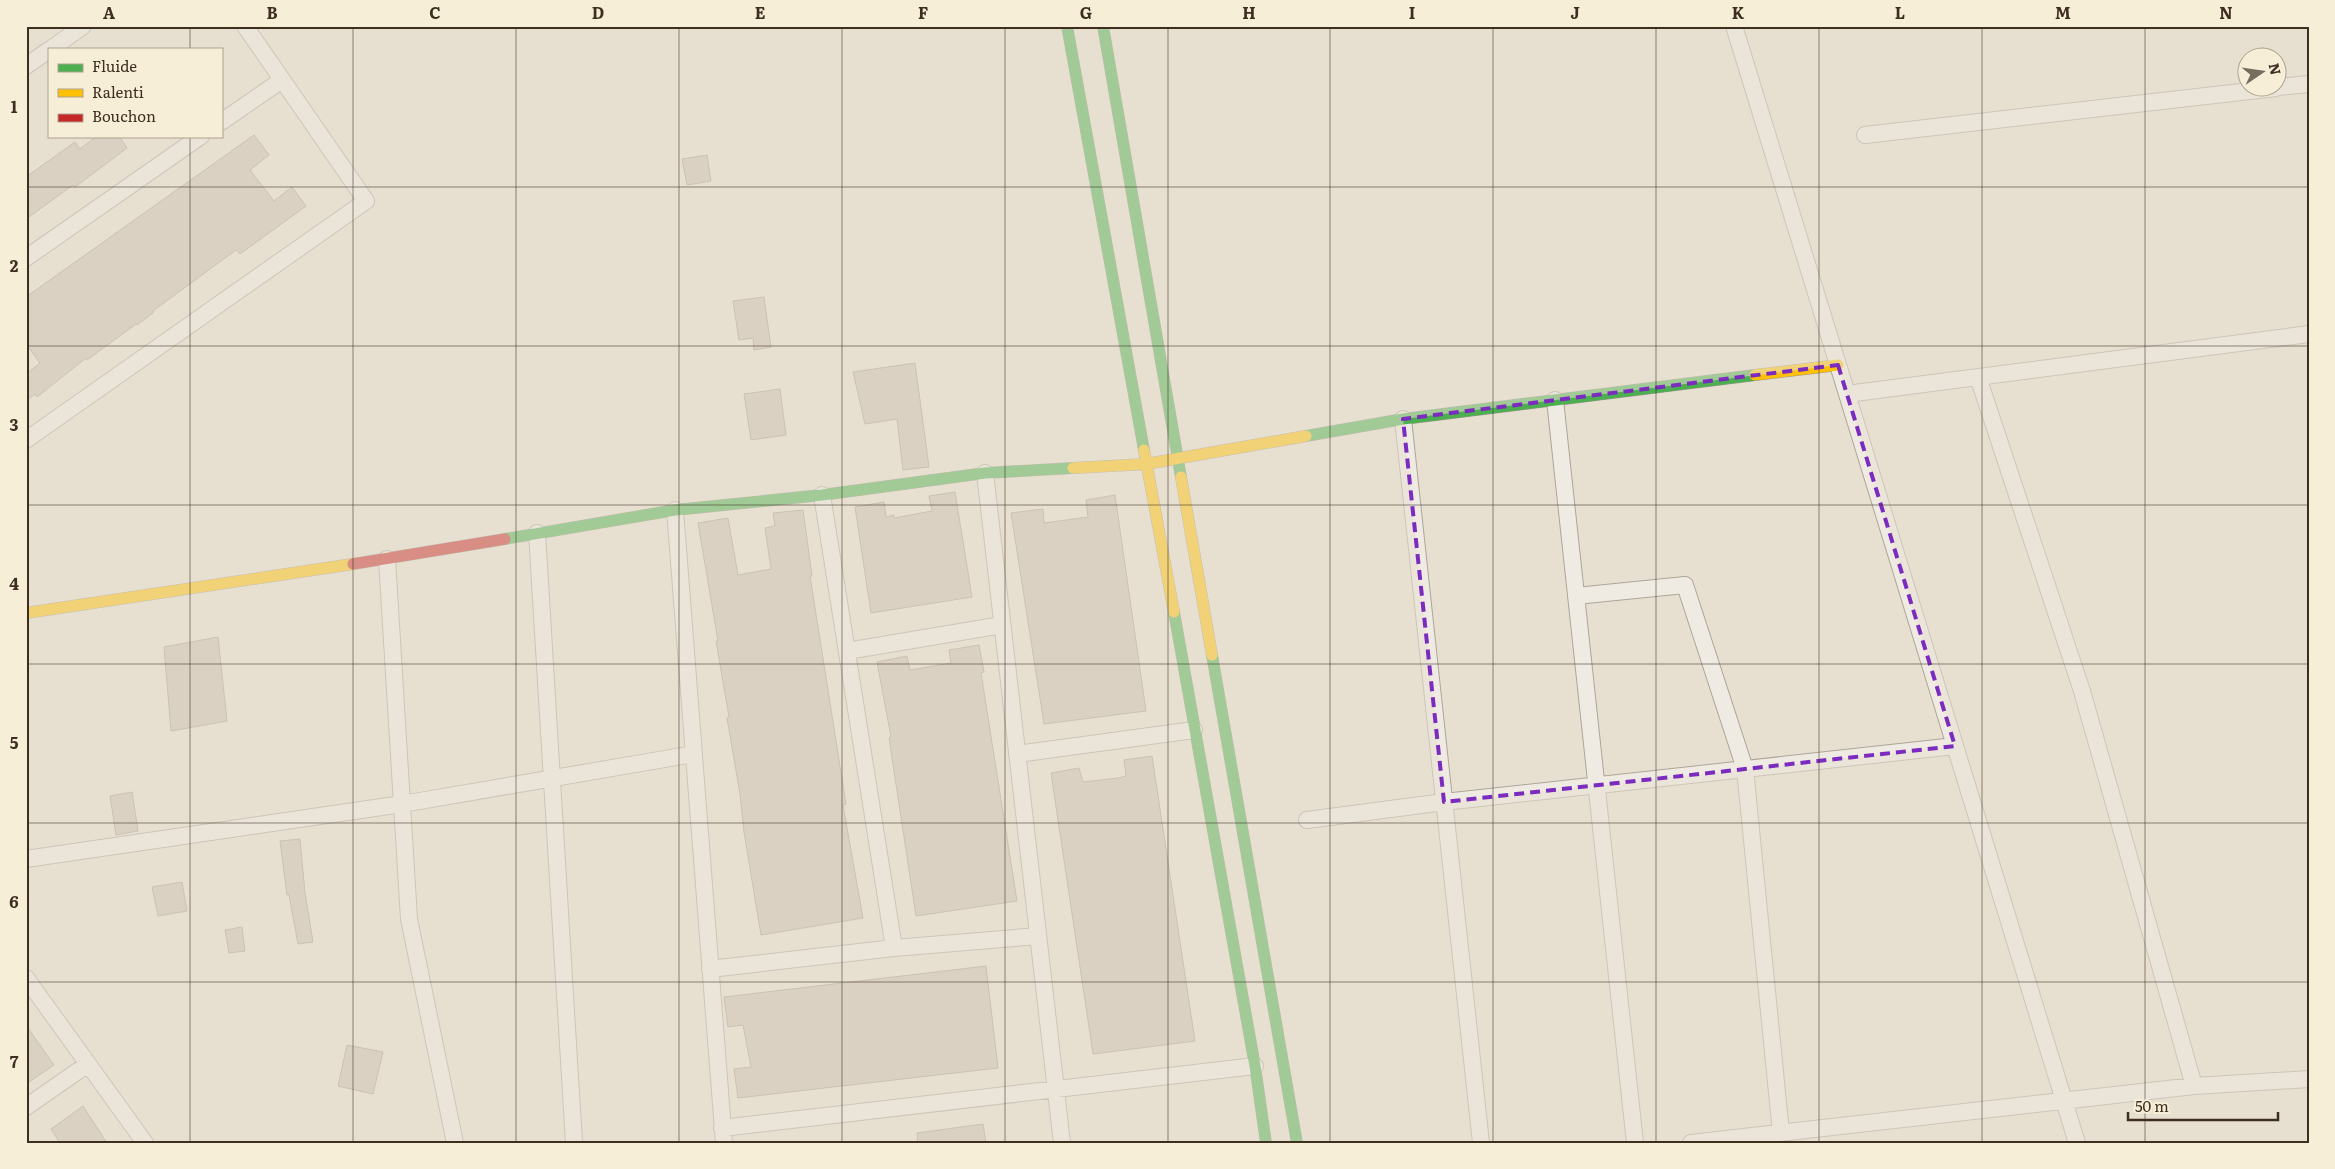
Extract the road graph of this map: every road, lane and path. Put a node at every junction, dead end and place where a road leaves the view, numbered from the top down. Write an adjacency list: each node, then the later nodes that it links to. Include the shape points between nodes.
1 (83, 26): 6 (street)
2 (245, 26): 9 (street)
3 (1067, 26): 25 (street)
4 (1104, 26): 24 (street)
5 (1734, 26): 18 (street)
6 (51, 48)
7 (48, 50): 8 (street)
8 (26, 66)
9 (282, 80): 13 (street); 23 (street, via 366,201)
10 (2309, 84): 11 (street)
11 (2288, 86)
12 (2238, 92): 14 (street)
13 (222, 121)
14 (1865, 135)
15 (198, 138): 16 (street)
16 (26, 258)
17 (2309, 334): 19 (street)
18 (1838, 365): 20 (street); 21 (street)
19 (1978, 377): 20 (street); 53 (street, via 2082,691)
20 (1847, 394): 36 (street)
21 (1555, 400): 22 (street); 31 (street)
22 (1403, 419): 24 (street); 42 (street)
23 (26, 440)
24 (1178, 459): 25 (street); 64 (street)
25 (1146, 464): 26 (street); 35 (street)
26 (985, 474): 27 (street); 33 (street)
27 (822, 494): 28 (street); 34 (street)
28 (675, 510): 29 (street); 37 (street)
29 (537, 533): 30 (street); 40 (street)
30 (388, 559): 32 (street); 43 (street)
31 (1576, 596): 39 (street, via 1685,585); 41 (street)
32 (26, 612)
33 (1002, 625): 34 (street); 38 (street)
34 (847, 651): 47 (street)
35 (1194, 730): 38 (street); 51 (street)
36 (1955, 746): 39 (street); 55 (street)
37 (694, 754): 40 (street); 48 (street)
38 (1017, 754): 46 (street)
39 (1745, 768): 41 (street); 57 (street)
40 (552, 778): 43 (street); 61 (street)
41 (1596, 785): 42 (street); 66 (street)
42 (1444, 802): 44 (street); 65 (street)
43 (402, 804): 45 (street); 60 (street, via 409,919)
44 (1307, 820)
45 (26, 858)
46 (1038, 936): 47 (street); 54 (street)
47 (894, 948): 48 (street)
48 (710, 969): 58 (street)
49 (26, 978): 50 (street)
50 (88, 1064): 56 (street); 59 (street)
51 (1255, 1066): 54 (street); 63 (street)
52 (2309, 1079): 53 (street)
53 (2194, 1086): 55 (street)
54 (1056, 1089): 58 (street); 62 (street)
55 (2064, 1100): 57 (street); 68 (street)
56 (26, 1107)
57 (1781, 1132): 67 (street)
58 (723, 1135)
59 (145, 1143)
60 (455, 1143)
61 (574, 1143)
62 (1062, 1143)
63 (1266, 1143)
64 (1297, 1143)
65 (1480, 1143)
66 (1635, 1143)
67 (1691, 1143)
68 (2077, 1143)

